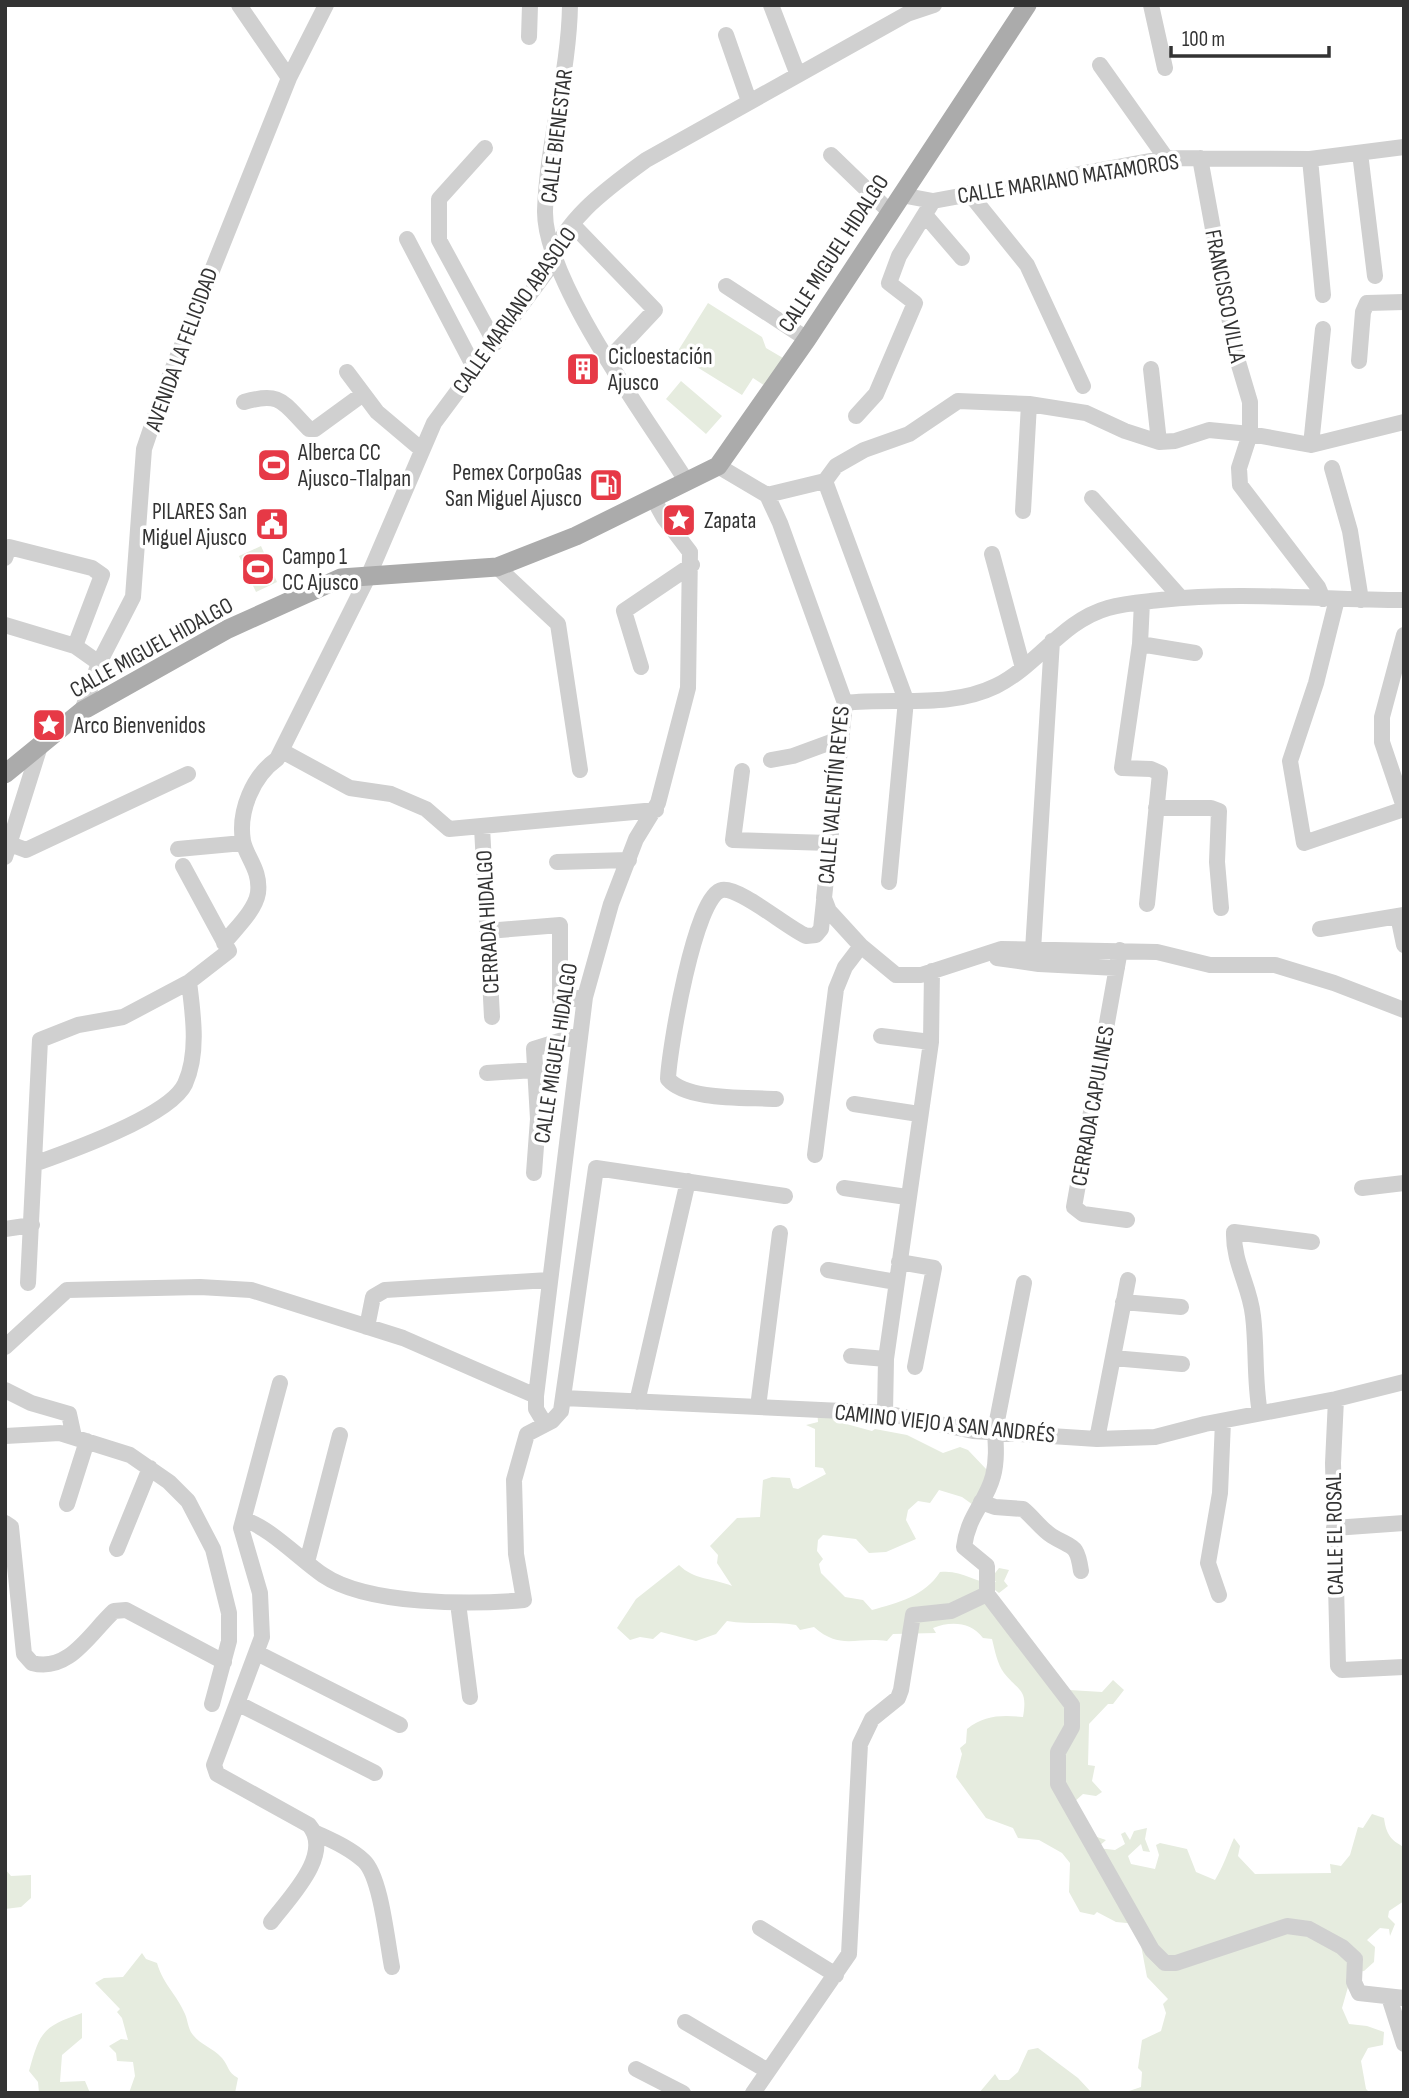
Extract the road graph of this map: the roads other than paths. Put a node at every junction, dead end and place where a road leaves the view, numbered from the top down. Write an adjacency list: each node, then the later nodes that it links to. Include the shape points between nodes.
1 (239, 5): 14 (street)
2 (326, 5): 14 (street, AVENIDA LA FELICIDAD)
3 (530, 5): 10 (street)
4 (570, 5): 29 (street, CALLE BIENESTAR, via 569,43 545,211)
5 (771, 5): 13 (street)
6 (1027, 5): 24 (main road, CALLE MIGUEL HIDALGO)
7 (1151, 5): 12 (street)
8 (925, 7): 13 (street, CALLE MARIANO ABASOLO)
9 (726, 35): 15 (street)
10 (528, 37)
11 (1100, 65): 20 (street)
12 (1166, 68)
13 (798, 75): 15 (street, CALLE MARIANO ABASOLO)
14 (289, 78): 77 (street, AVENIDA LA FELICIDAD, via 211,267 144,449 133,597)
15 (749, 101): 27 (street, CALLE MARIANO ABASOLO, via 646,160 614,183)
16 (1404, 147): 18 (street, CALLE MARIANO MATAMOROS)
17 (485, 148): 37 (street, via 439,199 439,240)
18 (1360, 153): 22 (street, CALLE MARIANO MATAMOROS); 31 (street)
19 (831, 155): 26 (street)
20 (1166, 158): 21 (street, CALLE MARIANO MATAMOROS); 23 (street, CALLE MARIANO MATAMOROS)
21 (1200, 158): 22 (street, CALLE MARIANO MATAMOROS); 49 (street, FRANCISCO VILLA, via 1236,355 1250,402)
22 (1310, 159): 33 (street)
23 (969, 193): 25 (street, CALLE MARIANO MATAMOROS); 43 (street, via 1027,265)
24 (901, 195): 25 (street, CALLE MARIANO MATAMOROS); 26 (main road, CALLE MIGUEL HIDALGO)
25 (929, 208): 30 (street); 47 (street, via 899,256 889,283 915,303 876,394)
26 (890, 212): 36 (main road, CALLE MIGUEL HIDALGO)
27 (572, 224): 29 (street, CALLE MARIANO ABASOLO); 38 (street, via 655,310)
28 (407, 239): 40 (street)
29 (553, 249): 37 (street, CALLE MARIANO ABASOLO, via 547,271); 38 (street, CALLE BIENESTAR, via 573,300)
30 (962, 258)
31 (1375, 276)
32 (726, 286): 36 (street)
33 (1323, 295)
34 (1404, 302): 39 (street, via 1367,303)
35 (1323, 329): 51 (street)
36 (807, 339): 53 (main road, CALLE MIGUEL HIDALGO)
37 (495, 343): 40 (street, CALLE MARIANO ABASOLO)
38 (609, 359): 56 (street, CALLE BIENESTAR)
39 (1359, 361)
40 (475, 369): 52 (street, CALLE MARIANO ABASOLO, via 434,423)
41 (1151, 369): 50 (street)
42 (347, 372): 44 (street)
43 (1083, 386)
44 (363, 394): 45 (street, via 315,429 309,429 278,399 267,396); 52 (street)
45 (244, 402)
46 (1029, 404): 50 (street, via 1086,412); 55 (street, via 958,401 909,434 836,466); 60 (street)
47 (856, 416)
48 (1404, 422): 51 (street)
49 (1250, 434): 50 (street, via 1209,430); 51 (street); 67 (street, FRANCISCO VILLA, via 1239,468 1240,485)
50 (1159, 442)
51 (1311, 445)
52 (422, 450): 65 (street, CALLE MARIANO ABASOLO)
53 (718, 466): 56 (main road, CALLE MIGUEL HIDALGO); 57 (street)
54 (1332, 468): 68 (street, via 1350,531)
55 (825, 481): 57 (street); 80 (street)
56 (687, 482): 58 (main road, CALLE MIGUEL HIDALGO)
57 (767, 495): 81 (street, CALLE VALENTÍN REYES)
58 (653, 498): 63 (street, CALLE MIGUEL HIDALGO, via 684,542); 64 (main road, CALLE MIGUEL HIDALGO, via 576,536)
59 (1092, 498): 66 (street)
60 (1023, 511)
61 (992, 554): 79 (street)
62 (5, 558): 75 (street, via 9,547 92,568 102,575)
63 (692, 565): 78 (street, via 624,611); 93 (street, CALLE MIGUEL HIDALGO, via 688,688)
64 (497, 567): 65 (main road, CALLE MIGUEL HIDALGO); 87 (street, via 558,624)
65 (369, 577): 82 (main road, CALLE MIGUEL HIDALGO, via 341,578 228,629); 85 (street, CALLE MARIANO ABASOLO)
66 (1181, 598): 67 (street, via 1248,593); 70 (street)
67 (1330, 599): 68 (street); 92 (street, via 1316,683 1290,761 1304,843)
68 (1361, 600): 69 (street)
69 (1404, 600)
70 (1142, 602): 73 (street, via 1088,615); 74 (street)
71 (5, 625): 75 (street)
72 (1404, 635): 92 (street, via 1382,717 1382,742)
73 (1052, 641): 79 (street); 112 (street)
74 (1140, 644): 76 (street); 91 (street, via 1122,768 1158,770)
75 (75, 646): 77 (street)
76 (1195, 653)
77 (99, 663): 82 (street, AVENIDA LA FELICIDAD)
78 (641, 667)
79 (1023, 668): 80 (street, via 977,694)
80 (906, 700): 81 (street); 102 (street)
81 (845, 703): 83 (street, CALLE VALENTÍN REYES)
82 (82, 711): 84 (main road, CALLE MIGUEL HIDALGO)
83 (842, 738): 86 (street); 96 (street, CALLE VALENTÍN REYES)
84 (40, 746): 89 (main road, CALLE MIGUEL HIDALGO); 98 (street)
85 (282, 751): 94 (street, via 349,788 391,794 417,805 449,829); 95 (street, CALLE MARIANO ABASOLO, via 261,771 244,814)
86 (771, 760)
87 (580, 770)
88 (742, 771): 96 (street, via 733,840)
89 (5, 774)
90 (188, 774): 98 (street, via 26,850)
91 (1156, 808): 104 (street); 105 (street, via 1219,811)
92 (1404, 808)
93 (656, 810): 94 (street); 99 (street, CALLE MIGUEL HIDALGO, via 636,839)
94 (482, 827): 108 (street, CERRADA HIDALGO)
95 (243, 843): 97 (street); 111 (street, via 252,857 258,893)
96 (830, 843): 103 (street, CALLE VALENTÍN REYES)
97 (178, 849)
98 (8, 851)
99 (629, 860): 100 (street); 118 (street, CALLE MIGUEL HIDALGO, via 611,904)
100 (557, 862)
101 (183, 866): 111 (street)
102 (889, 882)
103 (824, 898): 110 (street, CALLE VALENTÍN REYES, via 829,911); 126 (street, via 821,929 816,936 806,936 724,889 709,900 695,938 668,1079 676,1088 695,1094)
104 (1147, 904)
105 (1221, 908)
106 (1401, 915): 107 (street); 109 (street)
107 (1320, 929)
108 (487, 931): 118 (street, via 560,925 560,1000); 120 (street, CERRADA HIDALGO)
109 (1404, 945)
110 (861, 946): 116 (street, CALLE VALENTÍN REYES, via 896,975); 129 (street, via 836,989)
111 (227, 947): 117 (street)
112 (1033, 950): 113 (street, CALLE VALENTÍN REYES); 114 (street, CALLE VALENTÍN REYES, via 1001,949)
113 (1120, 950): 115 (street, CERRADA CAPULINES); 119 (street, CALLE VALENTÍN REYES, via 1157,952 1210,965 1275,965)
114 (974, 956): 115 (street); 116 (street, CALLE VALENTÍN REYES)
115 (1117, 968): 138 (street, CERRADA CAPULINES, via 1074,1207 1083,1214)
116 (932, 971): 123 (street)
117 (189, 982): 130 (street, via 190,1065 177,1095 128,1126); 130 (street, via 124,1017 78,1025 40,1040)
118 (585, 997): 121 (street, CALLE MIGUEL HIDALGO)
119 (1404, 1010)
120 (492, 1017)
121 (579, 1035): 124 (street, via 534,1049); 145 (street, CALLE MIGUEL HIDALGO)
122 (881, 1035): 123 (street)
123 (931, 1042): 128 (street)
124 (536, 1070): 125 (street); 131 (street)
125 (487, 1073)
126 (776, 1099)
127 (854, 1104): 128 (street)
128 (919, 1114): 137 (street)
129 (815, 1155)
130 (34, 1164): 139 (street)
131 (534, 1173)
132 (688, 1181): 136 (street); 163 (street, via 596,1168); 165 (street)
133 (1404, 1183): 135 (street)
134 (844, 1188): 137 (street)
135 (1362, 1188)
136 (785, 1196)
137 (907, 1197): 143 (street)
138 (1127, 1220)
139 (32, 1225): 140 (street); 148 (street)
140 (5, 1229)
141 (780, 1233): 166 (street)
142 (1312, 1242): 168 (street, via 1234,1232 1233,1250 1253,1315)
143 (899, 1262): 147 (street); 158 (street, via 933,1268)
144 (828, 1270): 147 (street)
145 (549, 1280): 152 (street, via 385,1290 373,1297); 162 (street, CALLE MIGUEL HIDALGO)
146 (1128, 1280): 150 (street)
147 (896, 1282): 156 (street)
148 (27, 1283)
149 (1024, 1283): 171 (street)
150 (1123, 1302): 151 (street); 155 (street)
151 (1181, 1307)
152 (367, 1327): 153 (street, via 251,1290 67,1290); 162 (street)
153 (5, 1347)
154 (851, 1356): 156 (street)
155 (1113, 1358): 157 (street); 175 (street)
156 (886, 1359): 167 (street)
157 (1182, 1364)
158 (915, 1367)
159 (1404, 1382): 164 (street, CAMINO VIEJO A SAN ANDRÉS)
160 (280, 1383): 179 (street)
161 (5, 1390): 174 (street, via 69,1413)
162 (536, 1396): 170 (street)
163 (563, 1398): 165 (street, CAMINO VIEJO A SAN ANDRÉS); 170 (street, via 561,1410)
164 (1335, 1399): 168 (street, CAMINO VIEJO A SAN ANDRÉS); 182 (street, CALLE EL ROSAL)
165 (637, 1402): 166 (street, CAMINO VIEJO A SAN ANDRÉS)
166 (758, 1407): 167 (street, CAMINO VIEJO A SAN ANDRÉS)
167 (885, 1413): 171 (street, CAMINO VIEJO A SAN ANDRÉS, via 960,1429)
168 (1260, 1413): 169 (street, CAMINO VIEJO A SAN ANDRÉS)
169 (1223, 1421): 175 (street, CAMINO VIEJO A SAN ANDRÉS, via 1155,1437); 187 (street, via 1220,1493 1208,1563)
170 (545, 1424): 188 (street, via 527,1434 514,1480 516,1554 524,1600)
171 (995, 1431): 175 (street, CAMINO VIEJO A SAN ANDRÉS); 177 (street, via 993,1478)
172 (340, 1435): 184 (street)
173 (5, 1436): 174 (street, via 60,1433)
174 (80, 1439): 176 (street, via 130,1455); 178 (street)
175 (1097, 1439)
176 (150, 1468): 183 (street); 190 (street, via 188,1501 213,1549 229,1613)
177 (981, 1502): 185 (street, via 1023,1509 1050,1535 1078,1552); 186 (street, via 966,1529 964,1547 987,1566)
178 (66, 1504)
179 (244, 1520): 184 (street); 189 (street, via 241,1528 260,1593)
180 (5, 1523): 190 (street, via 14,1547 24,1654 32,1663 58,1664 114,1611 126,1610)
181 (1404, 1523): 182 (street)
182 (1334, 1528): 191 (street, CALLE EL ROSAL, via 1339,1669)
183 (117, 1549)
184 (307, 1562): 188 (street, via 348,1587)
185 (1081, 1571)
186 (987, 1594): 201 (street, via 951,1611 913,1615 898,1698 865,1729 860,1744 849,1954); 202 (street, via 1072,1706 1072,1727 1058,1752 1058,1784 1152,1950 1165,1963 1287,1926 1309,1929 1355,1959 1354,1982 1359,1993)
187 (1219, 1595)
188 (458, 1603): 192 (street)
189 (258, 1654): 194 (street); 195 (street)
190 (224, 1662): 193 (street)
191 (1404, 1667)
192 (470, 1697)
193 (212, 1704)
194 (239, 1704): 196 (street); 197 (street, via 214,1765 216,1774)
195 (400, 1726)
196 (375, 1773)
197 (316, 1833): 198 (street, via 319,1843 314,1862); 200 (street, via 366,1862 374,1879)
198 (271, 1922)
199 (760, 1928): 201 (street)
200 (392, 1967)
201 (836, 1975): 206 (street)
202 (1396, 1998): 204 (street)
203 (685, 2022): 206 (street)
204 (1404, 2044)
205 (636, 2069): 207 (street)
206 (768, 2071): 208 (street)
207 (683, 2093)
208 (754, 2093)

